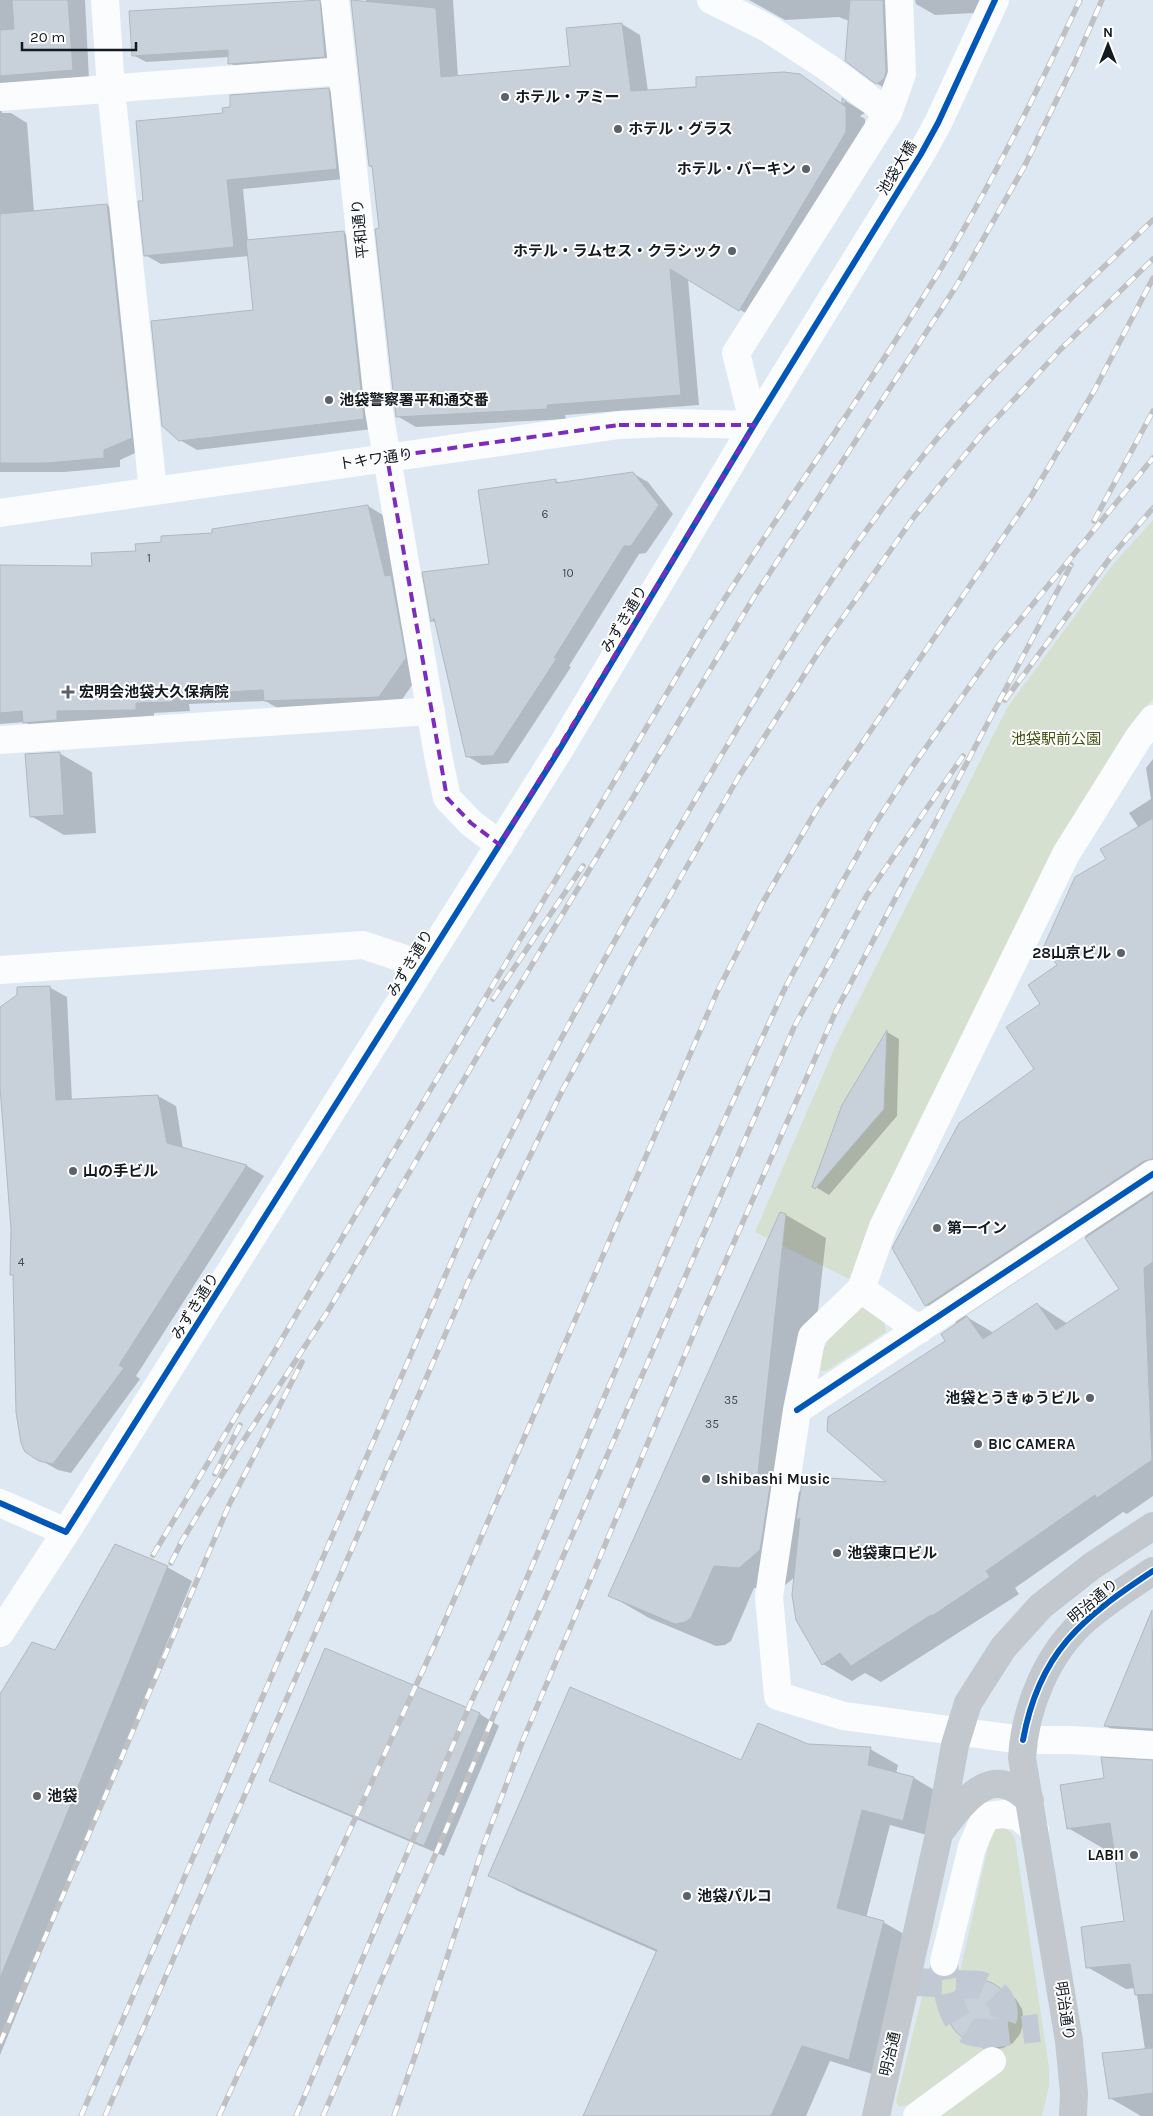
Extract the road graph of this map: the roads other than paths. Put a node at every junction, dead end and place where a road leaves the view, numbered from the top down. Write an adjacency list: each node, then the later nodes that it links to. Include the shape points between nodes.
1 (105, 0): 7 (street)
2 (335, 0): 6 (street, 平和通り)
3 (711, 0): 9 (street, via 769,29)
4 (899, 0): 9 (street, via 902,74)
5 (995, 0): 10 (street, 池袋大橋, via 938,123)
6 (343, 71): 7 (street); 12 (street, 平和通り, via 378,401)
7 (110, 89): 8 (street); 13 (street)
8 (0, 97)
9 (888, 113): 11 (street, via 736,353)
10 (806, 341): 11 (street, みずき通り)
11 (754, 425): 12 (street, トキワ通り, via 619,425); 18 (street, みずき通り)
12 (387, 457): 13 (street, トキワ通り); 15 (street, 平和通り)
13 (153, 491): 14 (street, トキワ通り)
14 (0, 513)
15 (431, 711): 17 (street); 18 (street, 平和通り, via 447,798 471,823)
16 (1153, 719): 22 (street, via 1139,736 1066,854 883,1227)
17 (0, 740)
18 (500, 845): 19 (street, みずき通り)
19 (423, 965): 20 (street, via 363,944); 27 (street, みずき通り)
20 (0, 970)
21 (1153, 1174): 23 (street)
22 (861, 1289): 23 (street); 24 (street, via 812,1336)
23 (919, 1330): 24 (street)
24 (797, 1410): 30 (street, via 769,1597 778,1696 844,1716)
25 (0, 1503): 27 (street)
26 (1153, 1526): 30 (main road, 明治通り, via 1086,1570 1042,1606 1003,1648 968,1703)
27 (66, 1532): 29 (street, みずき通り)
28 (1153, 1571): 31 (main road, 明治通り, via 1085,1620 1063,1644 1048,1666 1028,1714)
29 (0, 1633)
30 (958, 1730): 31 (street); 35 (main road, 明治通り)
31 (1023, 1740): 32 (street); 33 (main road, 明治通り, via 1022,1758)
32 (1153, 1745)
33 (1030, 1800): 34 (main road, 明治通り); 35 (main road, via 1011,1786 991,1785 977,1790 968,1796)
34 (1035, 1830): 36 (street, via 1018,1816 989,1816 983,1822 972,1847); 41 (main road, 明治通り, via 1069,2041)
35 (939, 1834): 37 (main road, 明治通り)
36 (944, 1962)
37 (905, 1992): 39 (main road, 明治通)
38 (992, 2061): 40 (street)
39 (876, 2116)
40 (917, 2116)
41 (1073, 2116)

